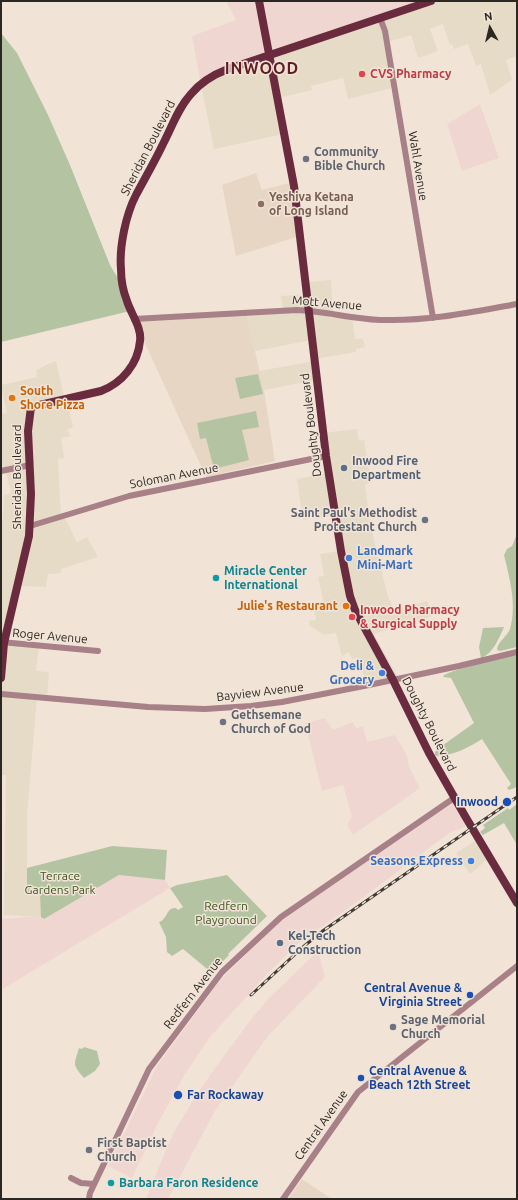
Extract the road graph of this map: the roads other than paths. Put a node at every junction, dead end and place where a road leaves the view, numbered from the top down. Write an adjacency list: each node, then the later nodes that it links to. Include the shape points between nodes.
1 (259, 1): 4 (main road, Doughty Boulevard)
2 (430, 1): 3 (main road, Sheridan Boulevard)
3 (380, 18): 4 (main road, Sheridan Boulevard); 7 (street, Wahl Avenue, via 385,31)
4 (269, 54): 6 (main road, Doughty Boulevard, via 294,186); 8 (main road, Sheridan Boulevard, via 214,75 191,93 176,115 135,196 122,246 123,287)
5 (517, 304): 7 (street, Mott Avenue)
6 (310, 310): 7 (street, Mott Avenue, via 384,320); 8 (street, Mott Avenue); 9 (main road, Doughty Boulevard)
7 (434, 318)
8 (134, 319): 10 (main road, Sheridan Boulevard, via 139,330 140,345 130,369 112,387 31,407 28,431)
9 (326, 456): 12 (street, Soloman Avenue, via 129,496); 17 (main road, Doughty Boulevard, via 350,596)
10 (30, 465): 11 (street); 12 (main road, Sheridan Boulevard)
11 (1, 472)
12 (30, 526): 13 (main road, Sheridan Boulevard, via 24,561)
13 (3, 642): 14 (street, Roger Avenue); 16 (main road, Sheridan Boulevard)
14 (98, 651)
15 (517, 652): 17 (street, Bayview Avenue)
16 (1, 678)
17 (393, 680): 18 (street, Bayview Avenue, via 282,702 206,709); 19 (main road, Doughty Boulevard)
18 (1, 694)
19 (454, 798): 20 (main road, Doughty Boulevard); 23 (street, Redfern Avenue, via 281,917 222,972 149,1069)
20 (517, 903)
21 (517, 966): 25 (street, Central Avenue, via 358,1092)
22 (71, 1178): 23 (street, via 81,1183)
23 (94, 1184): 24 (street, Redfern Avenue)
24 (89, 1199)
25 (283, 1199)

